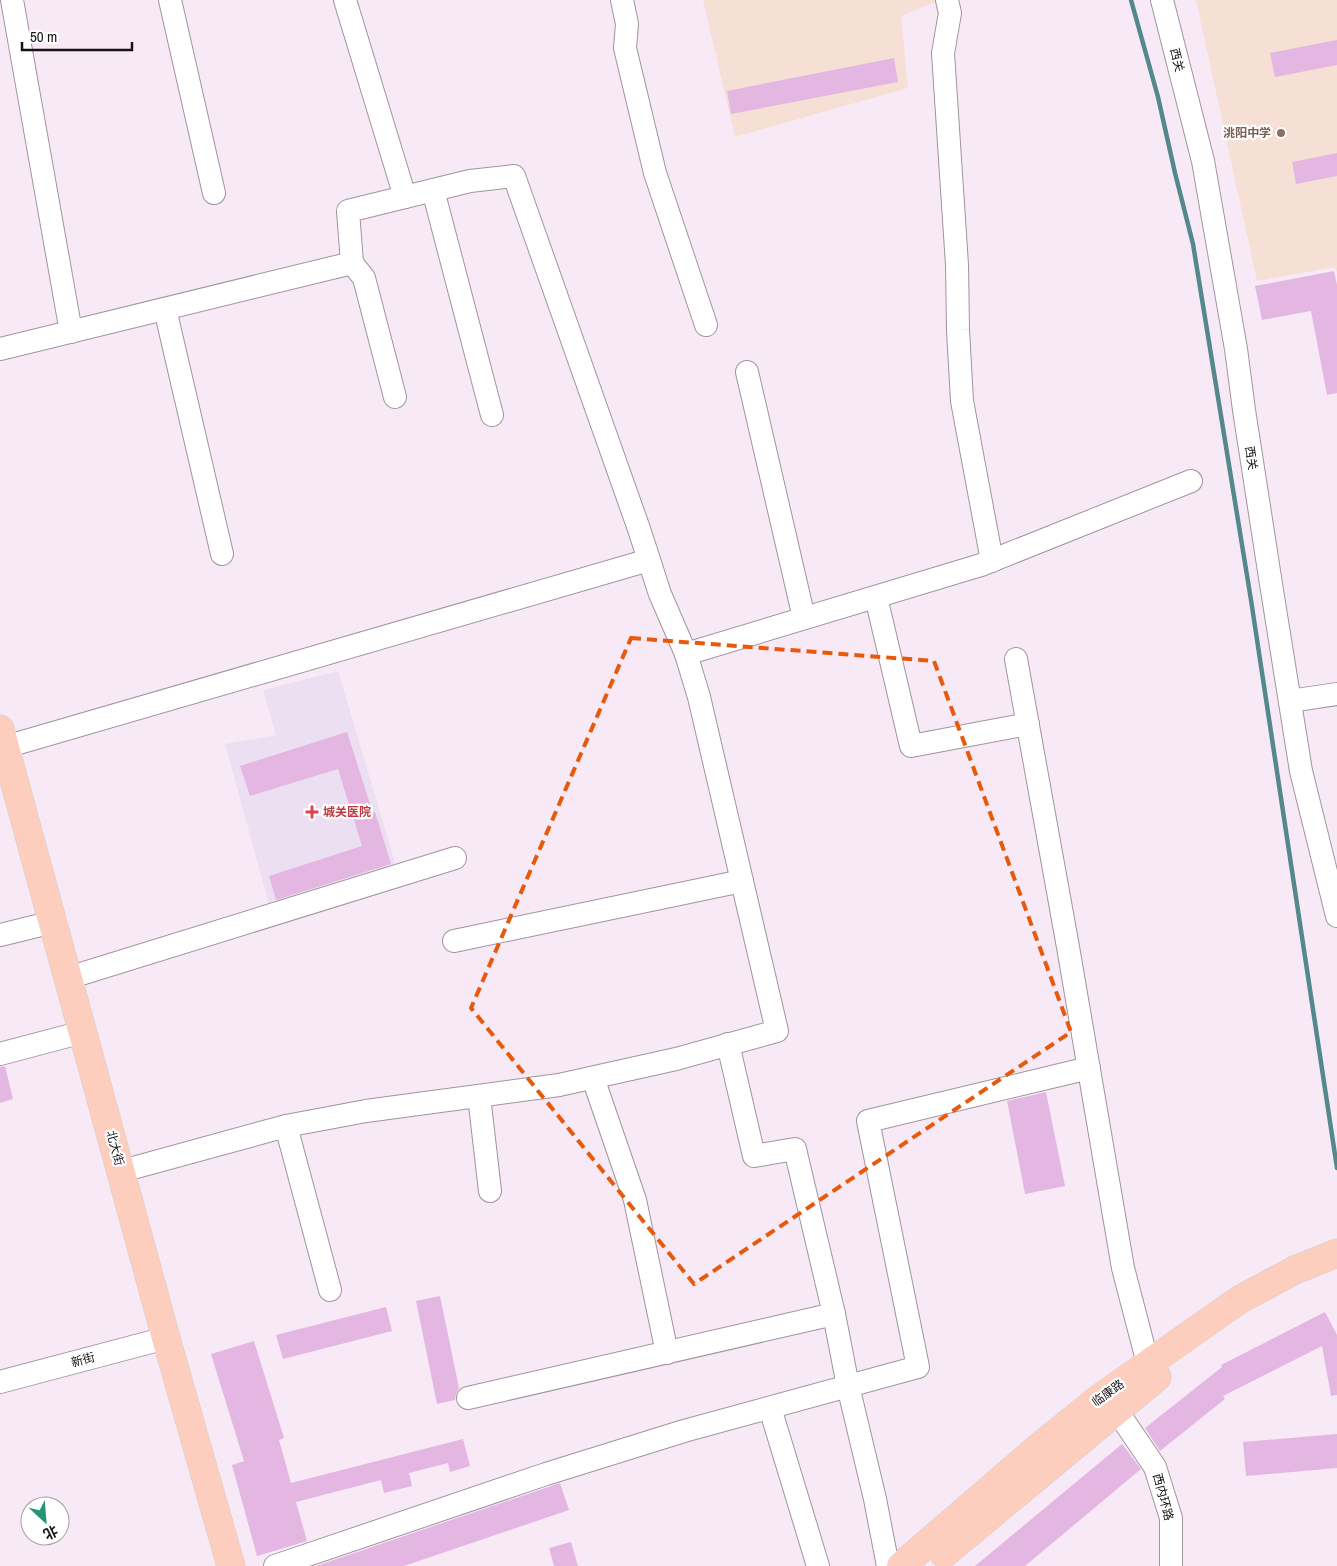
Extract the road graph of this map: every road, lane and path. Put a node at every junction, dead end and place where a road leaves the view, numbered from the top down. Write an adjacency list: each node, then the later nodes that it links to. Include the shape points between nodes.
1 (12, 0): 13 (street)
2 (170, 0): 8 (street)
3 (345, 0): 9 (street)
4 (622, 0): 12 (street, via 627,24 625,48 655,173)
5 (947, 0): 21 (street, via 950,13 943,53 962,401)
6 (1162, 0): 27 (street, 西关, via 1205,170)
7 (433, 190): 9 (street); 17 (street); 20 (street, via 470,181 514,176)
8 (214, 193)
9 (405, 197): 10 (street, via 348,211)
10 (352, 263): 11 (street); 16 (street, via 364,278)
11 (165, 309): 13 (street); 19 (street)
12 (706, 325)
13 (71, 332): 14 (street)
14 (0, 349)
15 (747, 372): 23 (street)
16 (395, 398)
17 (492, 414)
18 (1191, 481): 21 (street)
19 (222, 554)
20 (649, 560): 24 (street); 29 (street)
21 (992, 561): 22 (street)
22 (876, 597): 23 (street); 28 (street, via 911,746)
23 (804, 618): 24 (street)
24 (686, 654): 31 (street)
25 (1016, 659): 28 (street)
26 (1337, 694): 27 (street)
27 (1290, 702): 32 (street, 西关, via 1302,771)
28 (1028, 724): 40 (street)
29 (2, 738): 33 (main road, 北大街)
30 (456, 858): 36 (street)
31 (742, 881): 35 (street); 38 (street, via 777,1031)
32 (1337, 916)
33 (53, 922): 34 (street); 36 (main road, 北大街)
34 (0, 935)
35 (454, 941)
36 (68, 978): 37 (main road, 北大街)
37 (83, 1032): 39 (street); 44 (main road, 北大街)
38 (728, 1044): 41 (street); 49 (street, via 754,1156 795,1149)
39 (0, 1054)
40 (1089, 1068): 52 (street, via 1123,1268); 54 (street, via 868,1121 918,1367)
41 (593, 1078): 42 (street, via 559,1086); 51 (street, via 635,1200)
42 (479, 1096): 43 (street, via 366,1111); 45 (street)
43 (286, 1126): 44 (street); 48 (street)
44 (122, 1172): 50 (main road, 北大街)
45 (490, 1191)
46 (1337, 1252): 52 (main road, 临康路, via 1239,1300)
47 (1337, 1272): 57 (main road, 临康路, via 1238,1316 1192,1348)
48 (330, 1290)
49 (834, 1314): 51 (street); 54 (street)
50 (166, 1338): 53 (street, 新街); 58 (main road, 北大街)
51 (667, 1352): 55 (street)
52 (1148, 1364): 62 (main road, 临康路, via 1039,1447)
53 (0, 1382)
54 (848, 1386): 56 (street); 61 (street)
55 (468, 1398)
56 (770, 1408): 59 (street, via 546,1474); 60 (street)
57 (1116, 1411): 63 (main road, 临康路); 64 (street, 西内环路, via 1155,1467 1172,1518)
58 (231, 1566)
59 (275, 1566)
60 (818, 1566)
61 (888, 1566)
62 (901, 1566)
63 (929, 1566)
64 (1171, 1566)

